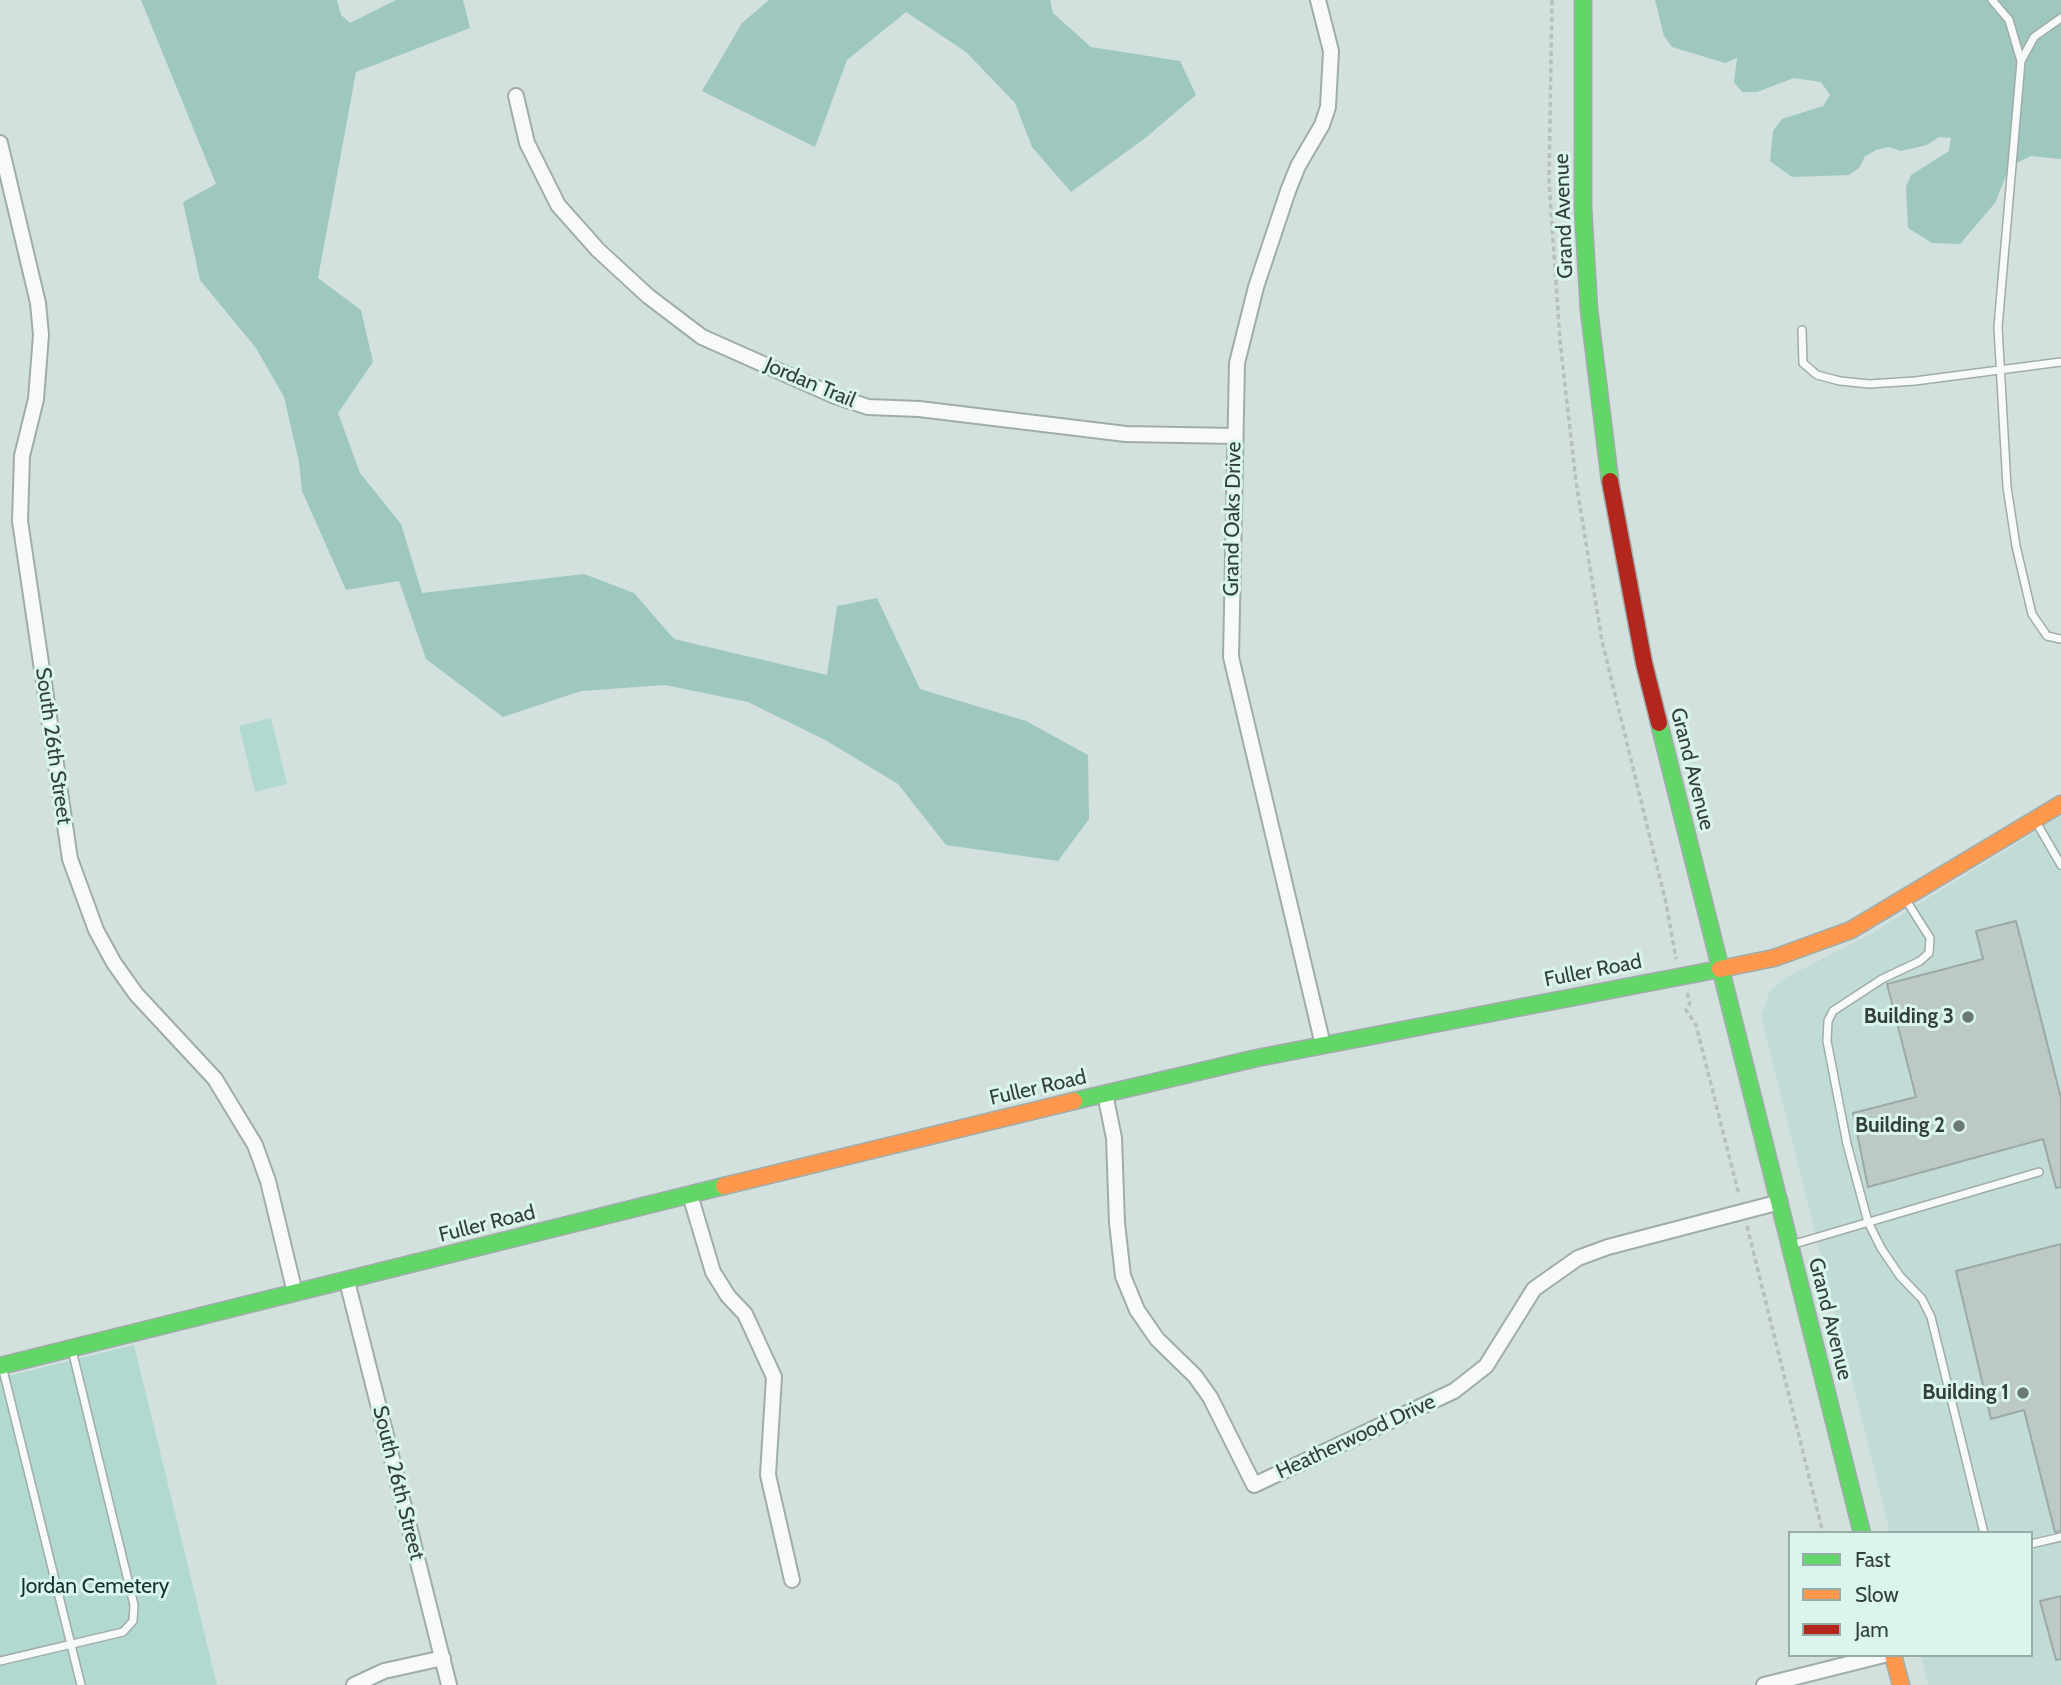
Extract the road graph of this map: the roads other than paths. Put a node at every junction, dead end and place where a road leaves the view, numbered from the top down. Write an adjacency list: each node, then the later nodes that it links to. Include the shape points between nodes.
1 (1318, 0): 11 (street, Grand Oaks Drive, via 1331,51 1328,107 1288,191 1256,287 1237,363)
2 (1583, 0): 17 (street, Grand Avenue, via 1583,208 1589,310 1611,493 1644,663)
3 (1992, 0): 5 (lane, via 2009,20)
4 (2061, 18): 5 (lane, via 2034,37)
5 (2021, 61): 10 (lane, via 1998,327)
6 (516, 96): 11 (street, Jordan Trail, via 527,143 558,205 648,296 702,337 868,407 1126,434)
7 (0, 143): 26 (street, South 26th Street, via 38,303 41,335 36,399 22,456 20,521 70,859 96,930 114,963 140,999 215,1079 255,1145)
8 (1802, 330): 10 (lane, via 1803,363 1817,375 1840,381 1915,381)
9 (2061, 362): 10 (lane)
10 (2000, 369): 12 (lane, via 2007,487 2024,584 2038,624 2047,636)
11 (1236, 436): 18 (street, Grand Oaks Drive, via 1232,670)
12 (2061, 639)
13 (2061, 804): 14 (street, Fuller Road)
14 (2035, 820): 15 (lane); 16 (street, Fuller Road)
15 (2061, 864)
16 (1906, 899): 17 (street, Fuller Road, via 1852,930 1818,943); 23 (lane, via 1930,938 1929,953 1849,998 1833,1011 1829,1021 1827,1041)
17 (1722, 968): 18 (street, Fuller Road); 22 (street, Grand Avenue)
18 (1323, 1045): 19 (street, Fuller Road)
19 (1105, 1094): 21 (street, Fuller Road); 22 (street, Heatherwood Drive, via 1114,1138 1124,1276 1137,1310 1157,1339 1210,1397 1254,1485 1454,1391 1486,1366 1534,1289 1578,1258)
20 (2039, 1172): 23 (lane)
21 (690, 1195): 25 (street, Fuller Road); 33 (street, via 713,1272 745,1314 774,1377 768,1475)
22 (1780, 1202): 24 (street, Grand Avenue)
23 (1868, 1222): 24 (lane); 30 (lane, via 1881,1248 1922,1298 1931,1317)
24 (1790, 1245): 29 (street, Grand Avenue)
25 (347, 1280): 26 (street, Fuller Road); 37 (street, South 26th Street)
26 (295, 1293): 27 (street, Fuller Road)
27 (72, 1349): 28 (street, Fuller Road); 34 (lane, via 134,1605 133,1621 123,1632)
28 (1, 1366): 34 (lane)
29 (1862, 1531)
30 (1984, 1531)
31 (2061, 1537): 32 (lane)
32 (2033, 1544)
33 (792, 1580)
34 (72, 1643): 38 (lane); 39 (lane)
35 (1876, 1657): 42 (street)
36 (1894, 1657): 43 (street)
37 (443, 1658): 40 (street, via 384,1671); 41 (street, South 26th Street)
38 (0, 1661)
39 (81, 1685)
40 (354, 1685)
41 (449, 1685)
42 (1764, 1685)
43 (1901, 1685)

